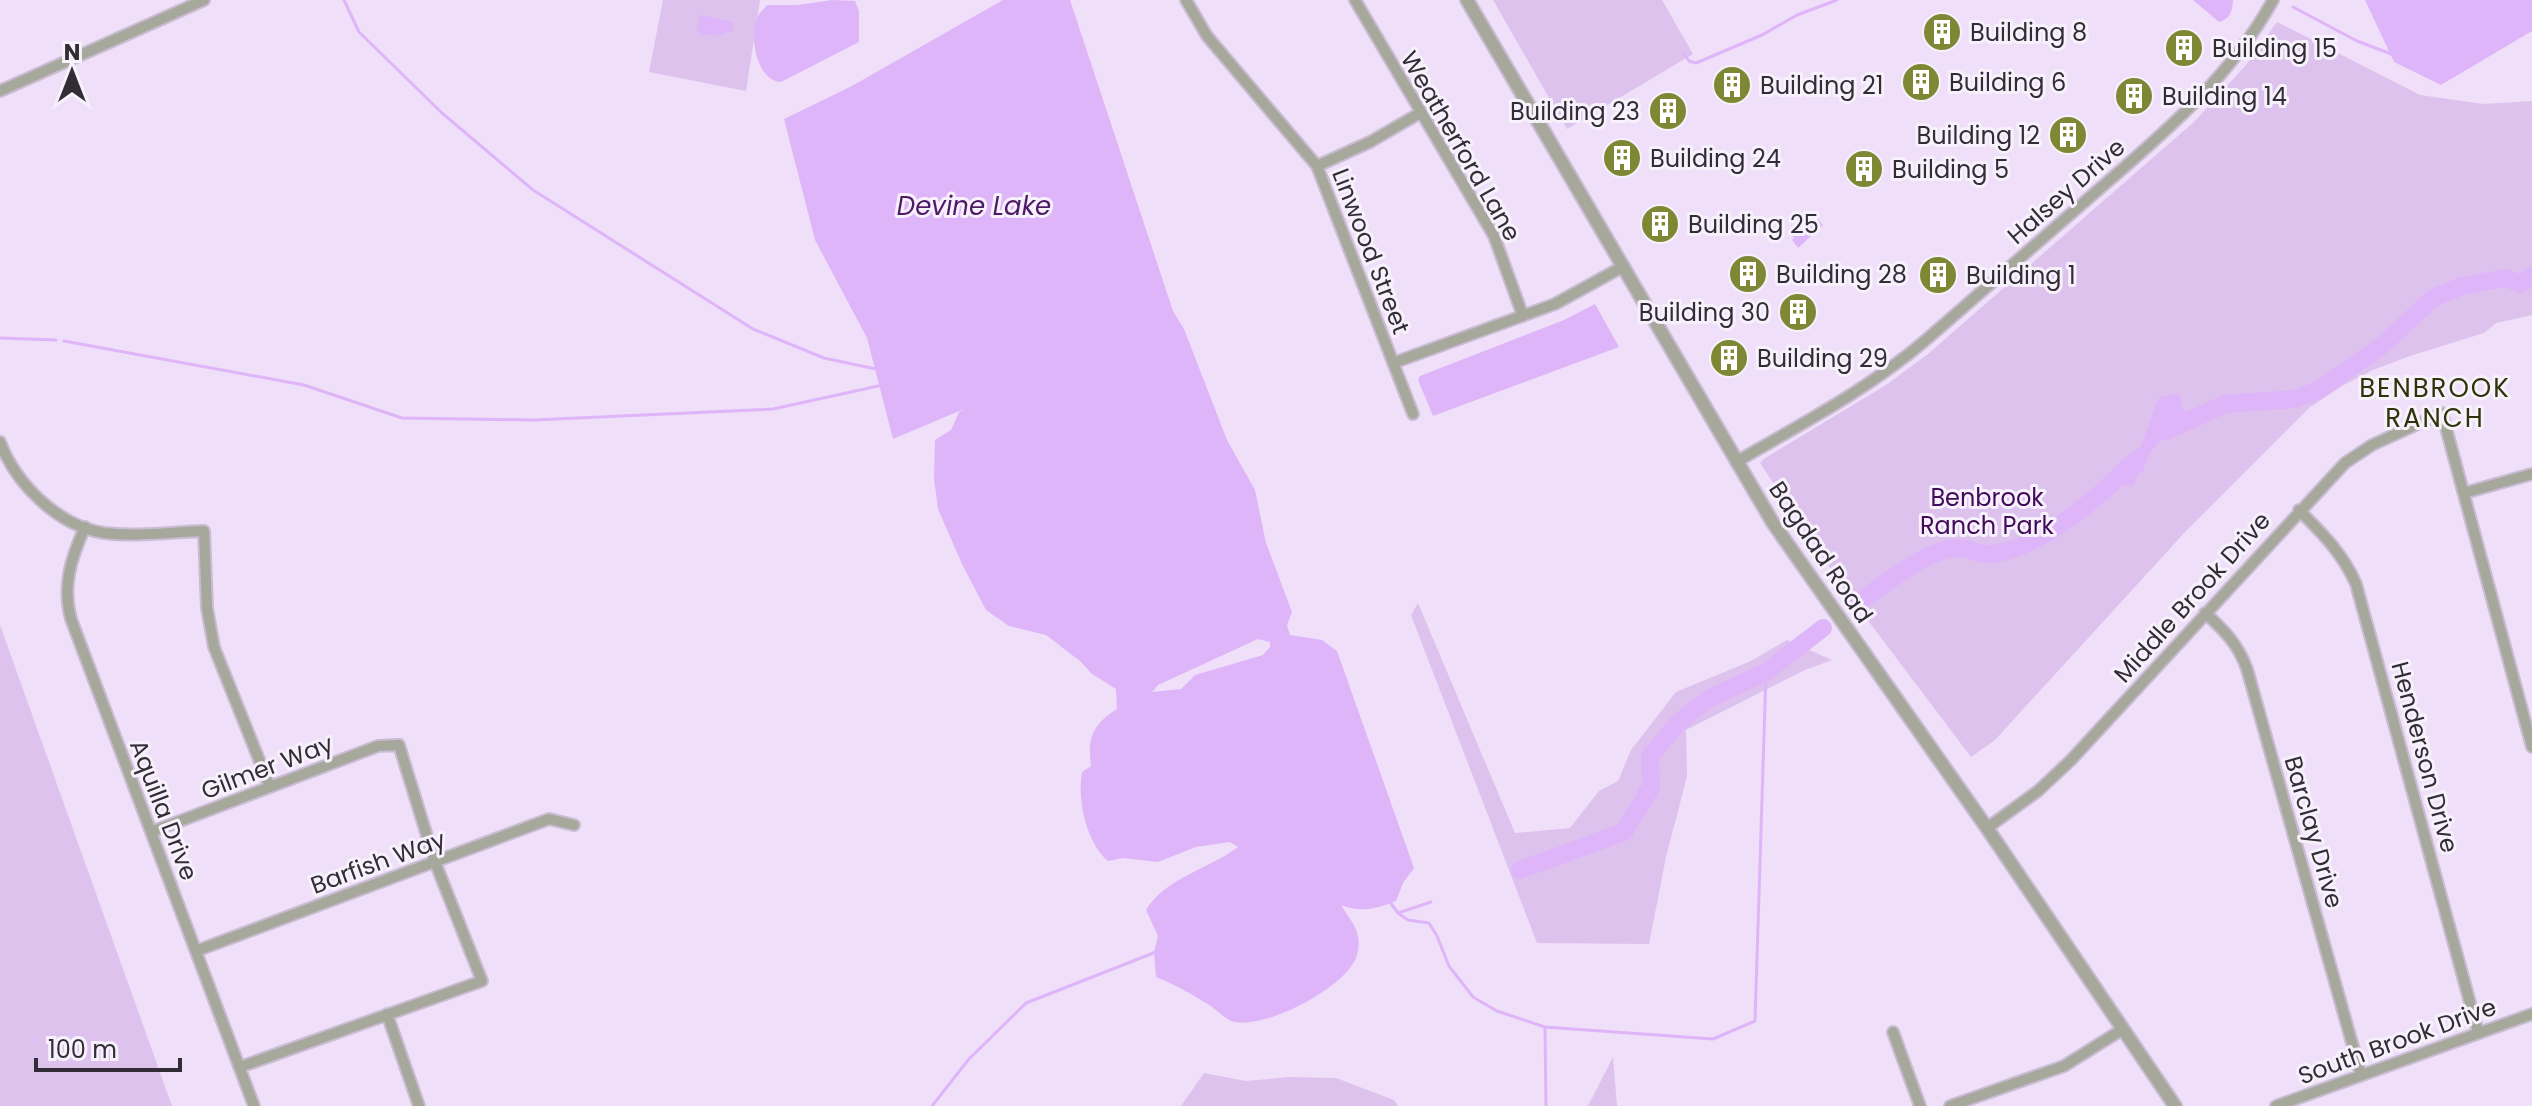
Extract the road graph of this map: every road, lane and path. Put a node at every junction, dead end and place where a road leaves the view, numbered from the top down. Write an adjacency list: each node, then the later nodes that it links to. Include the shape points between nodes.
1 (204, 0): 6 (street)
2 (1186, 0): 8 (street, Linwood Street, via 1207,36)
3 (1355, 0): 7 (street, Weatherford Lane)
4 (1467, 0): 9 (street, Bagdad Road)
5 (2273, 0): 14 (street, Halsey Drive, via 2234,60 2182,117 1927,339 1858,391)
6 (0, 91)
7 (1420, 113): 8 (street); 10 (street, Weatherford Lane, via 1494,236)
8 (1317, 166): 11 (street, Linwood Street)
9 (1624, 266): 10 (street); 14 (street, Bagdad Road)
10 (1523, 316): 11 (street)
11 (1393, 363): 12 (street, Linwood Street)
12 (1413, 414)
13 (0, 442): 18 (street, via 15,474 31,491 55,512)
14 (1736, 462): 23 (street, Bagdad Road)
15 (2532, 474): 16 (street)
16 (2464, 493): 17 (street, Middle Brook Drive, via 2442,413 2345,463); 20 (street)
17 (2299, 510): 19 (street, Middle Brook Drive); 31 (street, Henderson Drive, via 2332,543 2356,584)
18 (85, 527): 21 (street, via 124,534 204,531 214,647); 24 (street, Aquilla Drive, via 68,575 69,611)
19 (2205, 613): 23 (street, Middle Brook Drive, via 2071,760); 33 (street, Barclay Drive, via 2241,651)
20 (2532, 747)
21 (270, 787): 24 (street, Gilmer Way); 25 (street, Gilmer Way, via 378,746 399,745)
22 (574, 825): 25 (street, Barfish Way, via 549,819)
23 (1987, 828): 29 (street, Bagdad Road)
24 (151, 832): 26 (street, Aquilla Drive)
25 (435, 862): 26 (street, Barfish Way); 27 (street, via 482,981)
26 (196, 951): 32 (street, Aquilla Drive)
27 (387, 1014): 32 (street); 35 (street)
28 (2532, 1014): 31 (street, South Brook Drive)
29 (2123, 1029): 37 (street, via 2064,1066); 38 (street, Bagdad Road)
30 (1893, 1032): 36 (street)
31 (2478, 1032): 33 (street, South Brook Drive)
32 (240, 1067): 34 (street, Aquilla Drive)
33 (2361, 1075): 39 (street, South Brook Drive)
34 (254, 1106)
35 (419, 1106)
36 (1920, 1106)
37 (1950, 1106)
38 (2175, 1106)
39 (2276, 1106)

